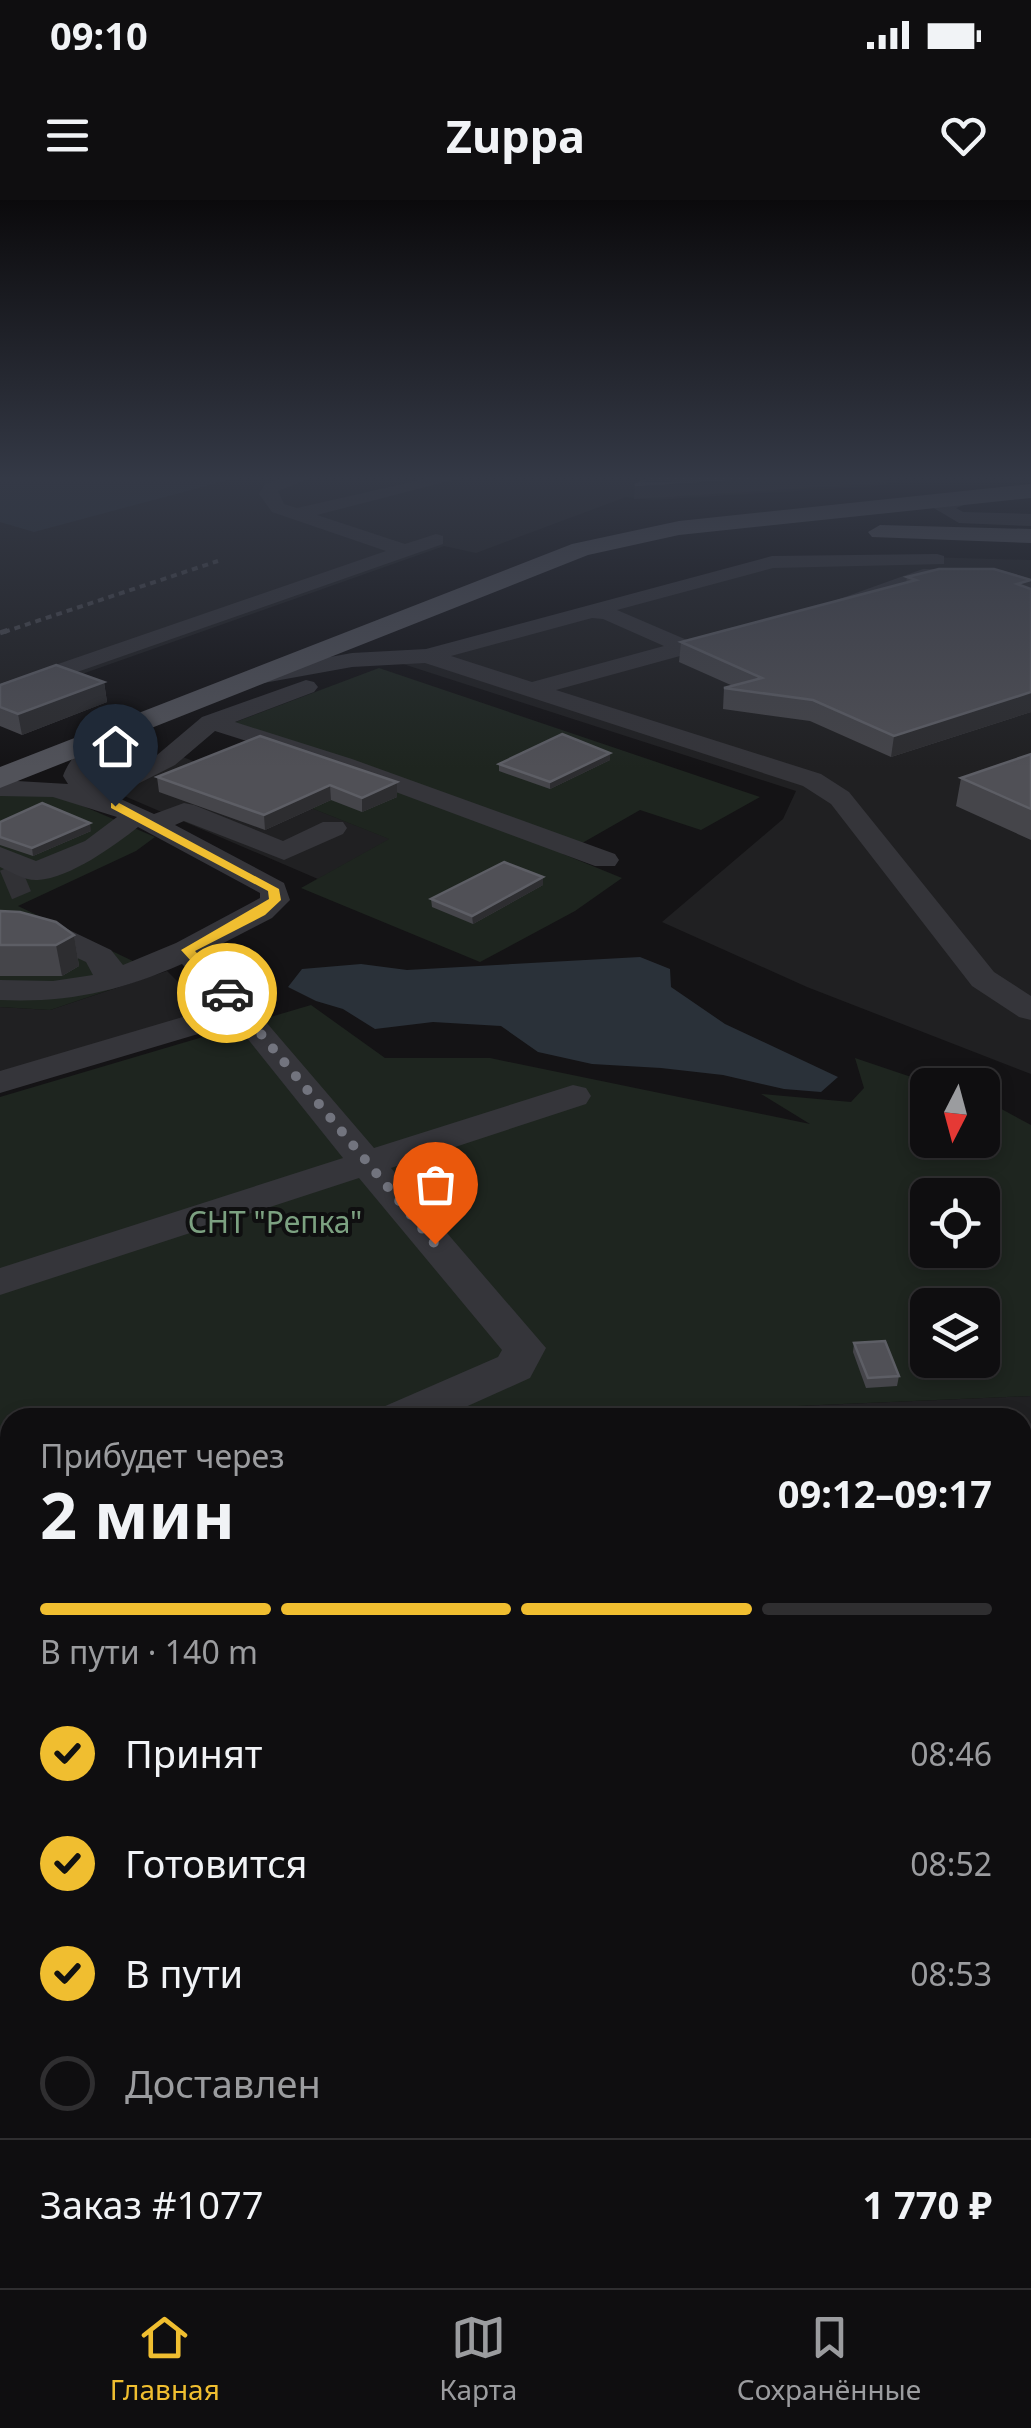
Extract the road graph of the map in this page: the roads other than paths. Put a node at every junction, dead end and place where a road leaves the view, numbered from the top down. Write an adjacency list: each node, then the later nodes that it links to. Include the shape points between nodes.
1 (336, 573): 19 (street)
2 (468, 573): 22 (main road)
3 (513, 573): 11 (main road)
4 (526, 573): 11 (main road)
5 (729, 573): 13 (street)
6 (904, 573): 9 (street)
7 (959, 573): 9 (street)
8 (970, 573): 10 (street)
9 (914, 577): 12 (street)
10 (1031, 585)
11 (448, 599): 17 (main road)
12 (822, 610)
13 (600, 612): 15 (street); 16 (street)
14 (749, 630): 15 (street)
15 (685, 647): 18 (street)
16 (427, 656): 17 (street, via 352,660); 18 (street)
17 (244, 680): 20 (main road)
18 (528, 690): 36 (street, via 812,780 840,798 983,979)
19 (0, 692)
20 (140, 722): 23 (main road); 26 (street, via 82,760 76,776)
21 (211, 722): 24 (street, via 357,668 384,667); 26 (street, via 166,760); 29 (street)
22 (0, 754)
23 (0, 778)
24 (752, 787)
25 (0, 788): 26 (street, via 44,786)
26 (94, 796): 27 (street)
27 (158, 812): 28 (street, via 284,851); 30 (street, via 95,847); 32 (street, via 274,889 275,900 261,912)
28 (333, 828)
29 (605, 860)
30 (11, 872)
31 (37, 931): 33 (street, via 100,957 104,968)
32 (187, 950): 33 (street); 35 (street)
33 (124, 978): 34 (street, via 52,994)
34 (0, 990)
35 (242, 1010): 37 (street); 39 (street)
36 (1031, 1010)
37 (0, 1082)
38 (573, 1096): 39 (street)
39 (368, 1165): 40 (street); 41 (street, via 524,1348 515,1367)
40 (0, 1282)
41 (421, 1408)

